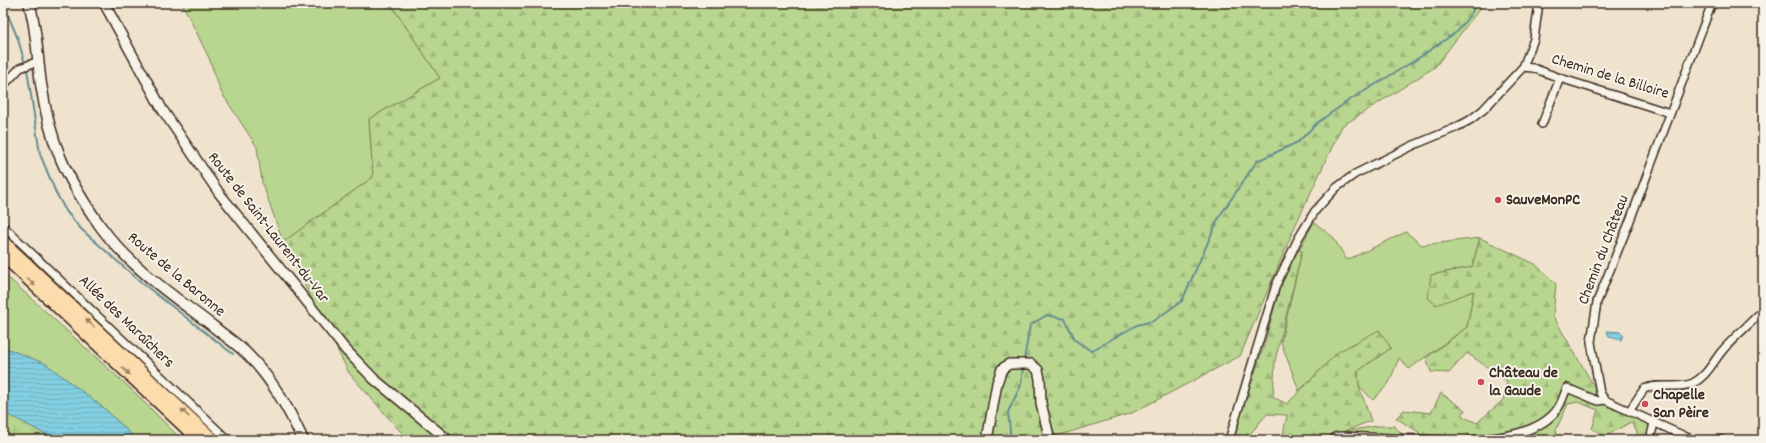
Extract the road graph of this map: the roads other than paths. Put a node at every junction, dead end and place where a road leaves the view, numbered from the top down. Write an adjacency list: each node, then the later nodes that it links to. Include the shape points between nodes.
1 (28, 3): 5 (main road, Route de la Baronne, via 36,34)
2 (104, 3): 22 (street, Route de Saint-Laurent-du-Var, via 162,109 219,193 345,349 374,379)
3 (1539, 3): 6 (street, via 1534,39)
4 (1712, 3): 9 (street, Chemin de la Billoire)
5 (39, 61): 8 (street, via 20,68); 21 (main road, Route de la Baronne, via 47,116 55,147 70,179 102,228 144,273 248,355 278,392)
6 (1523, 67): 7 (street, Chemin de la Billoire); 25 (street, via 1500,94 1470,120 1355,174 1336,188 1314,211 1276,285)
7 (1560, 78): 9 (street, Chemin de la Billoire); 10 (street)
8 (3, 86)
9 (1670, 113): 15 (street, Chemin du Château, via 1597,302 1591,342 1600,393)
10 (1542, 124)
11 (3, 226): 20 (street, Allée des Maraîchers)
12 (3, 242): 19 (highway, one-way to 12)
13 (3, 255): 18 (highway, one-way to 18)
14 (1763, 310): 16 (street, via 1722,351 1698,380 1686,386 1652,386 1644,389)
15 (1605, 400): 16 (street); 28 (street, via 1598,401 1567,388 1558,408 1549,418 1529,430 1503,437)
16 (1630, 410): 17 (street)
17 (1654, 423): 29 (street); 30 (street)
18 (199, 440)
19 (212, 440)
20 (228, 440)
21 (303, 440)
22 (448, 440)
23 (987, 440): 24 (street, via 996,383 1002,369 1010,364 1031,364 1040,374 1041,403)
24 (1050, 440)
25 (1229, 440)
26 (1334, 440): 27 (street, via 1340,436)
27 (1444, 440)
28 (1473, 440)
29 (1650, 440)
30 (1693, 440)
31 (1710, 440): 32 (street)
32 (1721, 440)

